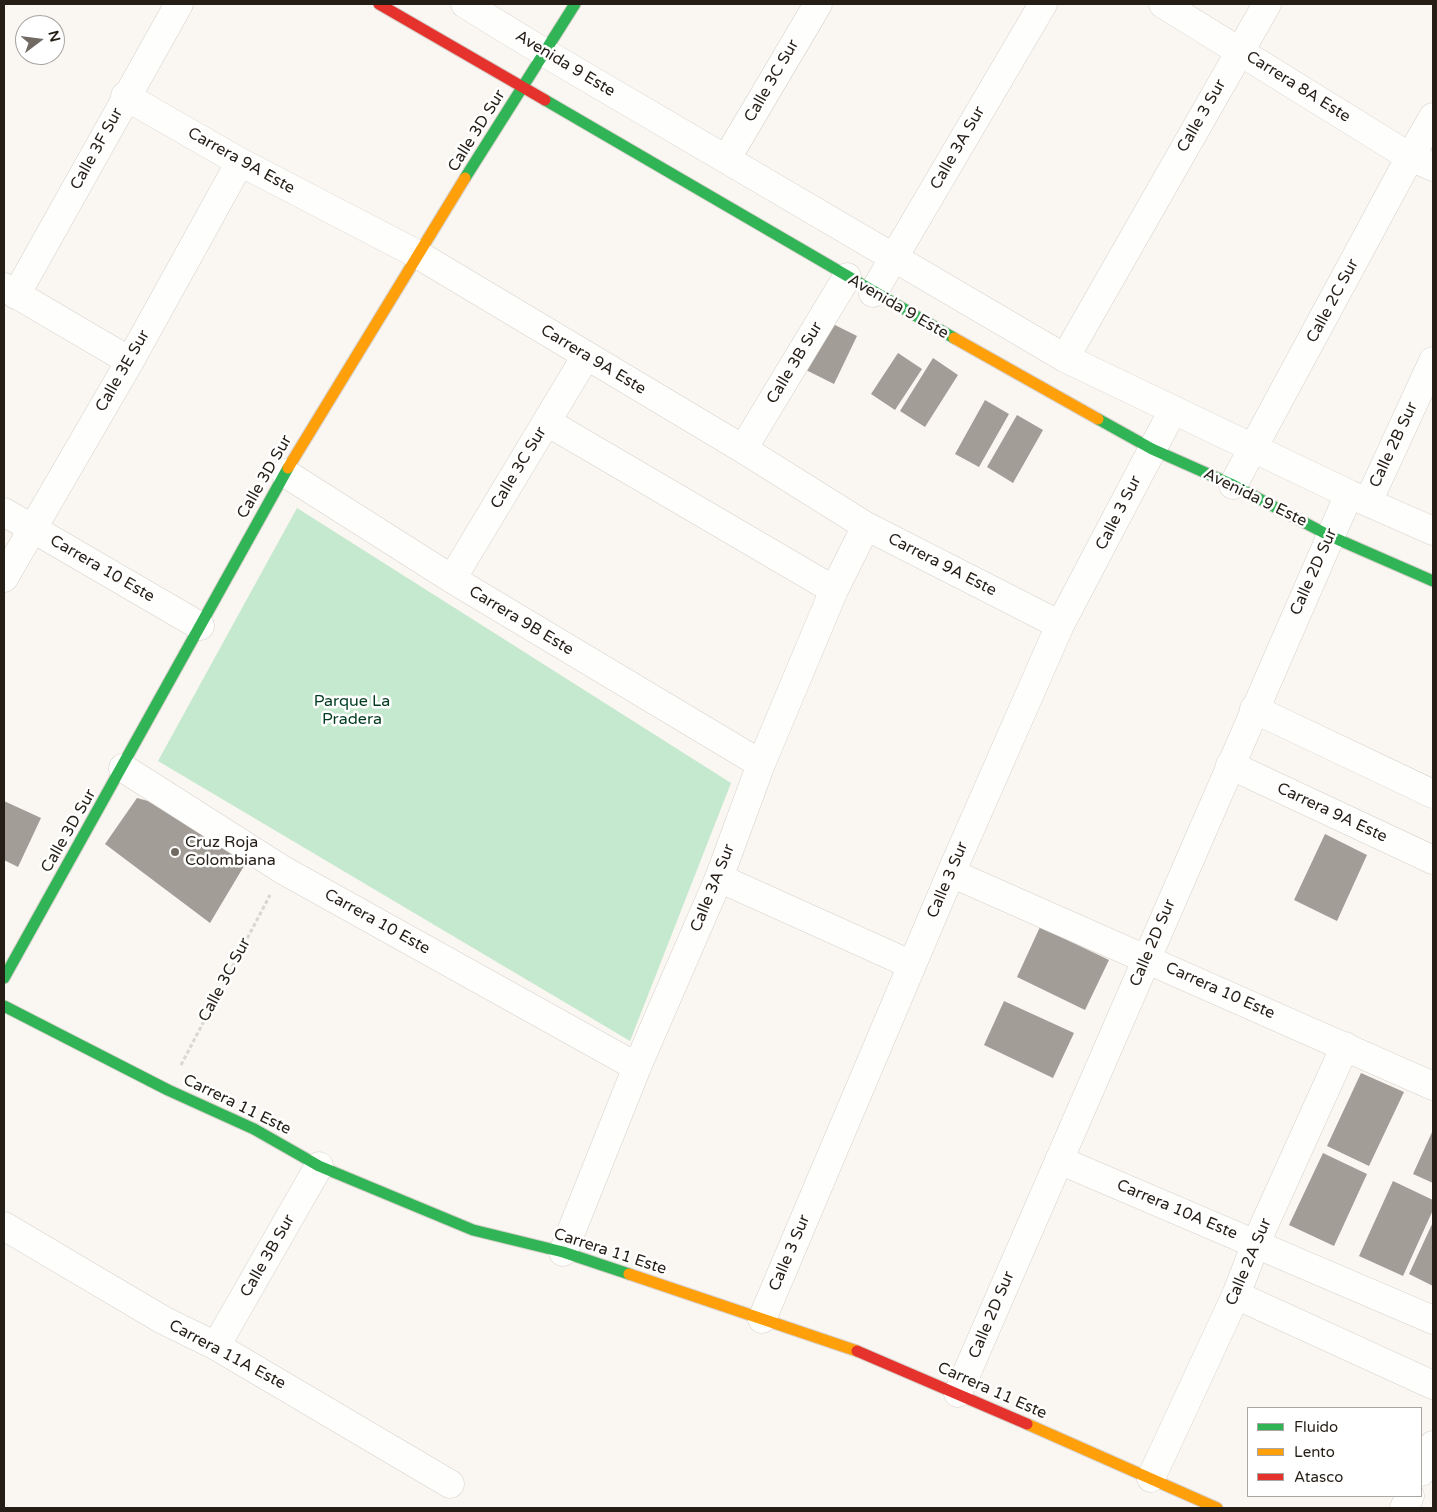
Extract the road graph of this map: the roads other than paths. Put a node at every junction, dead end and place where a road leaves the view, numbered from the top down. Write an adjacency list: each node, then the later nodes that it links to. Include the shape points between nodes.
1 (179, 4): 12 (street, Calle 3F Sur)
2 (379, 4): 11 (street, Avenida 9 Este)
3 (465, 4): 10 (street, Avenida 9 Este)
4 (575, 4): 10 (street, Calle 3D Sur)
5 (818, 4): 14 (street, Calle 3C Sur)
6 (1043, 4): 18 (street, Calle 3A Sur)
7 (1163, 4): 9 (street, Carrera 8A Este)
8 (1267, 4): 9 (street, Calle 3 Sur)
9 (1240, 50): 16 (street, Carrera 8A Este); 23 (street, Calle 3 Sur)
10 (545, 53): 11 (street, Calle 3D Sur); 14 (street, Avenida 9 Este)
11 (524, 86): 17 (street, Calle 3D Sur); 19 (street, Avenida 9 Este)
12 (126, 96): 15 (street, Carrera 9A Este); 20 (street, Calle 3F Sur)
13 (1433, 117): 16 (street, Calle 2C Sur)
14 (727, 158): 18 (street, Avenida 9 Este)
15 (240, 162): 17 (street, Carrera 9A Este); 24 (street, Calle 3E Sur)
16 (1421, 162): 30 (street, Calle 2C Sur)
17 (417, 254): 22 (street, Carrera 9A Este); 31 (street, Calle 3D Sur)
18 (894, 258): 21 (street, Calle 3A Sur); 23 (street, Avenida 9 Este)
19 (847, 277): 21 (street, Avenida 9 Este); 28 (street, Calle 3B Sur)
20 (10, 291): 24 (street)
21 (873, 292): 29 (street, Avenida 9 Este)
22 (586, 356): 27 (street, Calle 3C Sur); 28 (street, Carrera 9A Este)
23 (1065, 358): 26 (street, Avenida 9 Este)
24 (130, 361): 36 (street, Calle 3E Sur)
25 (1433, 361): 33 (street, Calle 2B Sur)
26 (1173, 410): 29 (street, Calle 3 Sur); 30 (street, Avenida 9 Este)
27 (547, 422): 40 (street, Calle 3C Sur); 42 (street)
28 (743, 449): 35 (street, Carrera 9A Este)
29 (1152, 449): 32 (street, Avenida 9 Este); 43 (street, Calle 3 Sur)
30 (1254, 449): 32 (street, Calle 2C Sur); 33 (street, Avenida 9 Este)
31 (285, 473): 40 (street, Carrera 9B Este); 44 (street, Calle 3D Sur)
32 (1232, 485): 38 (street, Avenida 9 Este)
33 (1358, 498): 37 (street, Avenida 9 Este); 38 (street, Calle 2D Sur)
34 (4, 512): 36 (street, Carrera 10 Este)
35 (866, 526): 42 (street, Calle 3A Sur); 43 (street, Carrera 9A Este)
36 (32, 529): 39 (street, Calle 3E Sur); 44 (street, Carrera 10 Este)
37 (1433, 530)
38 (1330, 536): 41 (street, Avenida 9 Este); 45 (street, Calle 2D Sur)
39 (4, 578)
40 (452, 580): 46 (street, Carrera 9B Este)
41 (1433, 581)
42 (834, 590): 46 (street, Calle 3A Sur)
43 (1060, 625): 51 (street, Calle 3 Sur)
44 (200, 626): 48 (street, Calle 3D Sur)
45 (1254, 709): 47 (street, Calle 2D Sur); 49 (street)
46 (761, 764): 52 (street, Calle 3A Sur)
47 (1230, 766): 50 (street, Carrera 9A Este); 53 (street, Calle 2D Sur)
48 (123, 768): 55 (street, Calle 3D Sur); 58 (street, Carrera 10 Este, via 283,870)
49 (1433, 794)
50 (1433, 860)
51 (951, 873): 53 (street, Carrera 10 Este); 54 (street, Calle 3 Sur)
52 (719, 878): 54 (street); 58 (street, Calle 3A Sur)
53 (1147, 959): 57 (street, Carrera 10 Este); 60 (street, Calle 2D Sur)
54 (912, 965): 66 (street, Calle 3 Sur)
55 (4, 978)
56 (4, 1006): 61 (street, Carrera 11 Este, via 168,1090 254,1129)
57 (1345, 1046): 59 (street, Carrera 10 Este); 63 (street, Calle 2A Sur)
58 (637, 1067): 64 (street, Calle 3A Sur)
59 (1433, 1086)
60 (1058, 1160): 63 (street, Carrera 10A Este); 70 (street, Calle 2D Sur)
61 (319, 1166): 64 (street, Carrera 11 Este, via 473,1230); 68 (street, Calle 3B Sur)
62 (4, 1226): 68 (street, Carrera 11A Este, via 163,1320)
63 (1256, 1242): 65 (street, Calle 2A Sur); 67 (street, Carrera 10A Este)
64 (563, 1252): 66 (street, Carrera 11 Este)
65 (1236, 1295): 69 (street); 73 (street, Calle 2A Sur)
66 (762, 1319): 70 (street, Carrera 11 Este, via 857,1351)
67 (1433, 1320)
68 (216, 1346): 74 (street, Carrera 11A Este)
69 (1433, 1385)
70 (958, 1393): 73 (street, Carrera 11 Este)
71 (1433, 1444): 72 (street)
72 (1422, 1470)
73 (1151, 1478): 75 (street, Carrera 11 Este)
74 (450, 1484)
75 (1217, 1508)

